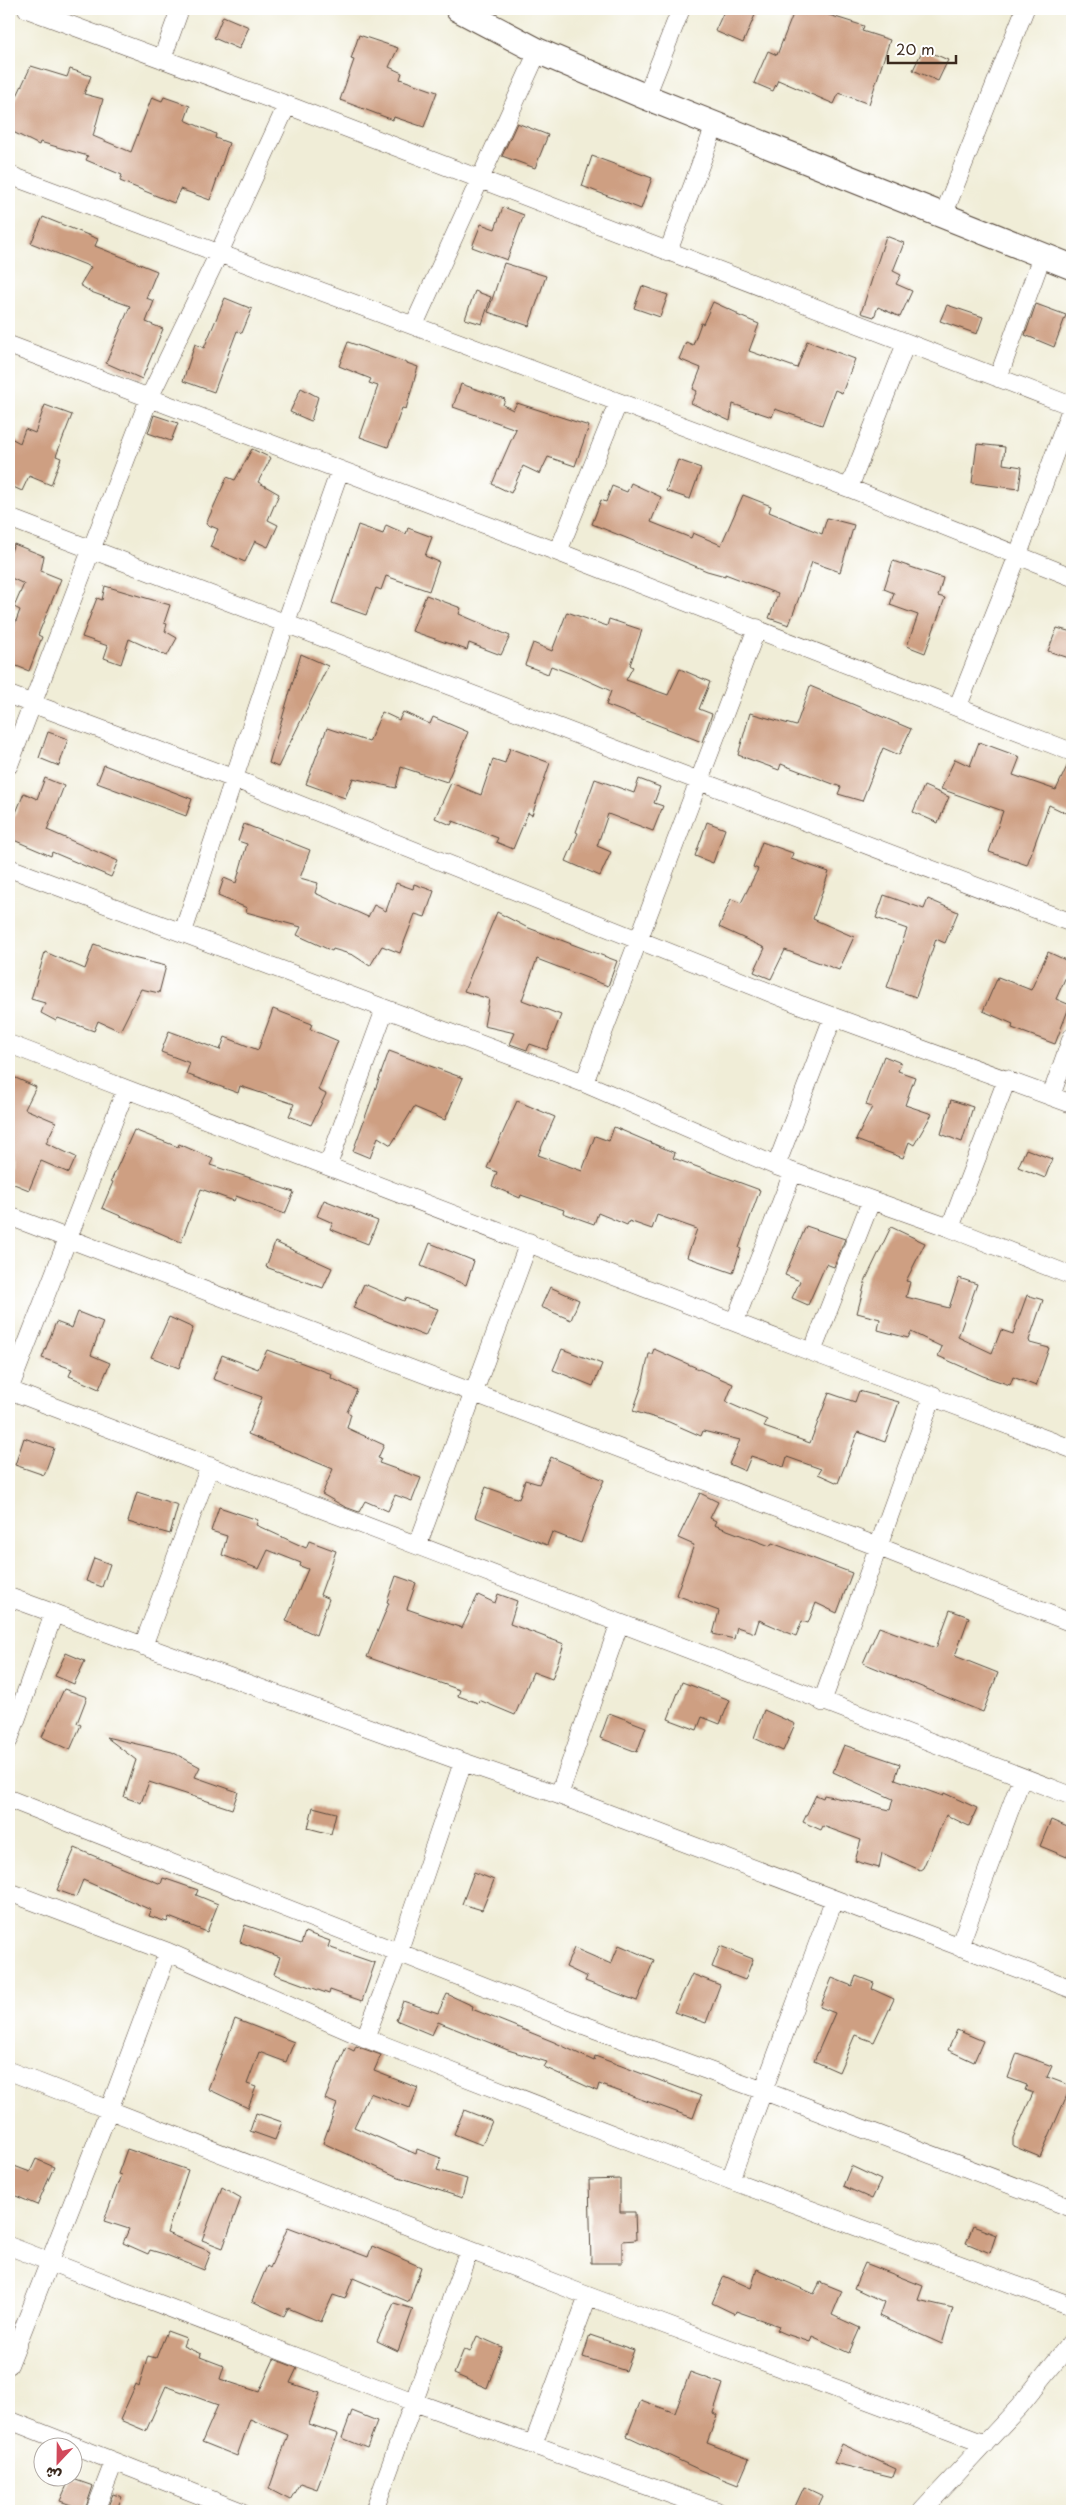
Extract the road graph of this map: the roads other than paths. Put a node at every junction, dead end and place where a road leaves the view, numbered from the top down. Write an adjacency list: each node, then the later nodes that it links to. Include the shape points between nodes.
1 (26, 9): 7 (street)
2 (180, 9): 7 (street)
3 (458, 9): 6 (street)
4 (681, 9): 8 (street)
5 (1026, 9): 13 (street)
6 (538, 51): 8 (street); 12 (street)
7 (162, 59): 9 (street)
8 (646, 98): 10 (street)
9 (286, 105): 12 (street); 15 (street)
10 (715, 125): 13 (street); 14 (street)
11 (9, 175): 15 (street)
12 (479, 180): 14 (street); 18 (street)
13 (943, 216): 16 (street)
14 (668, 252): 19 (street)
15 (218, 254): 18 (street); 22 (street)
16 (1042, 256): 17 (street); 21 (street)
17 (1072, 266)
18 (414, 325): 23 (street)
19 (906, 342): 21 (street); 26 (street)
20 (9, 345): 22 (street)
21 (998, 378): 24 (street)
22 (150, 396): 25 (street); 28 (street)
23 (618, 403): 26 (street); 29 (street)
24 (1072, 406): 30 (street)
25 (340, 470): 29 (street); 32 (street)
26 (849, 488): 30 (street)
27 (9, 518): 28 (street)
28 (90, 550): 32 (street); 35 (street)
29 (558, 552): 33 (street)
30 (1018, 555): 31 (street); 36 (street)
31 (1072, 577)
32 (285, 625): 39 (street); 40 (street)
33 (758, 628): 36 (street); 40 (street)
34 (9, 695): 35 (street)
35 (32, 703): 38 (street); 39 (street)
36 (958, 706): 37 (street)
37 (1072, 752)
38 (9, 766)
39 (236, 779): 43 (street); 44 (street)
40 (699, 780): 42 (street); 44 (street)
41 (9, 868): 43 (street)
42 (1072, 923)
43 (183, 932): 45 (street)
44 (639, 939): 46 (street); 50 (street)
45 (385, 1009): 50 (street); 54 (street)
46 (833, 1017): 49 (street); 55 (street)
47 (1072, 1037): 52 (street)
48 (9, 1044): 51 (street)
49 (1007, 1079): 52 (street); 59 (street)
50 (584, 1084): 55 (street)
51 (126, 1089): 54 (street); 60 (street)
52 (1050, 1096): 53 (street)
53 (1072, 1104)
54 (328, 1165): 61 (street)
55 (776, 1166): 56 (street)
56 (793, 1172): 57 (street); 63 (street)
57 (871, 1201): 59 (street); 64 (street)
58 (9, 1216): 60 (street)
59 (950, 1228): 62 (street)
60 (67, 1238): 65 (street); 66 (street)
61 (530, 1242): 63 (street); 66 (street)
62 (1072, 1276)
63 (735, 1321): 64 (street)
64 (812, 1352): 67 (street)
65 (9, 1390): 69 (street)
66 (474, 1392): 70 (street); 71 (street)
67 (933, 1396): 68 (street); 71 (street)
68 (1072, 1449)
69 (210, 1466): 70 (street); 76 (street)
70 (418, 1544): 75 (street)
71 (879, 1547): 74 (street); 77 (street)
72 (9, 1597): 73 (street)
73 (54, 1613): 76 (street); 78 (street)
74 (1072, 1623)
75 (619, 1625): 77 (street); 81 (street)
76 (144, 1646): 79 (street)
77 (822, 1702): 80 (street)
78 (9, 1740)
79 (463, 1762): 81 (street); 88 (street)
80 (1022, 1777): 82 (street); 86 (street)
81 (559, 1795): 85 (street)
82 (1072, 1796)
83 (9, 1799): 88 (street)
84 (9, 1892): 87 (street)
85 (834, 1900): 86 (street); 92 (street)
86 (959, 1947): 89 (street)
87 (168, 1952): 90 (street); 93 (street)
88 (398, 1953): 90 (street); 92 (street)
89 (1072, 1989)
90 (365, 2038): 94 (street)
91 (9, 2071): 93 (street)
92 (764, 2091): 94 (street); 95 (street)
93 (109, 2110): 97 (street); 98 (street)
94 (730, 2180): 100 (street)
95 (1072, 2208)
96 (9, 2246): 98 (street)
97 (470, 2250): 99 (street); 103 (street)
98 (50, 2262): 102 (street); 103 (street)
99 (588, 2296): 105 (street); 106 (street)
100 (1072, 2306)
101 (1072, 2341): 105 (street, via 1019,2408)
102 (9, 2365)
103 (414, 2402): 106 (street); 110 (street)
104 (9, 2420): 107 (street)
105 (984, 2444): 112 (street)
106 (533, 2445): 111 (street)
107 (114, 2462): 108 (street); 109 (street)
108 (95, 2511)
109 (240, 2511)
110 (374, 2511)
111 (717, 2511)
112 (922, 2511)

